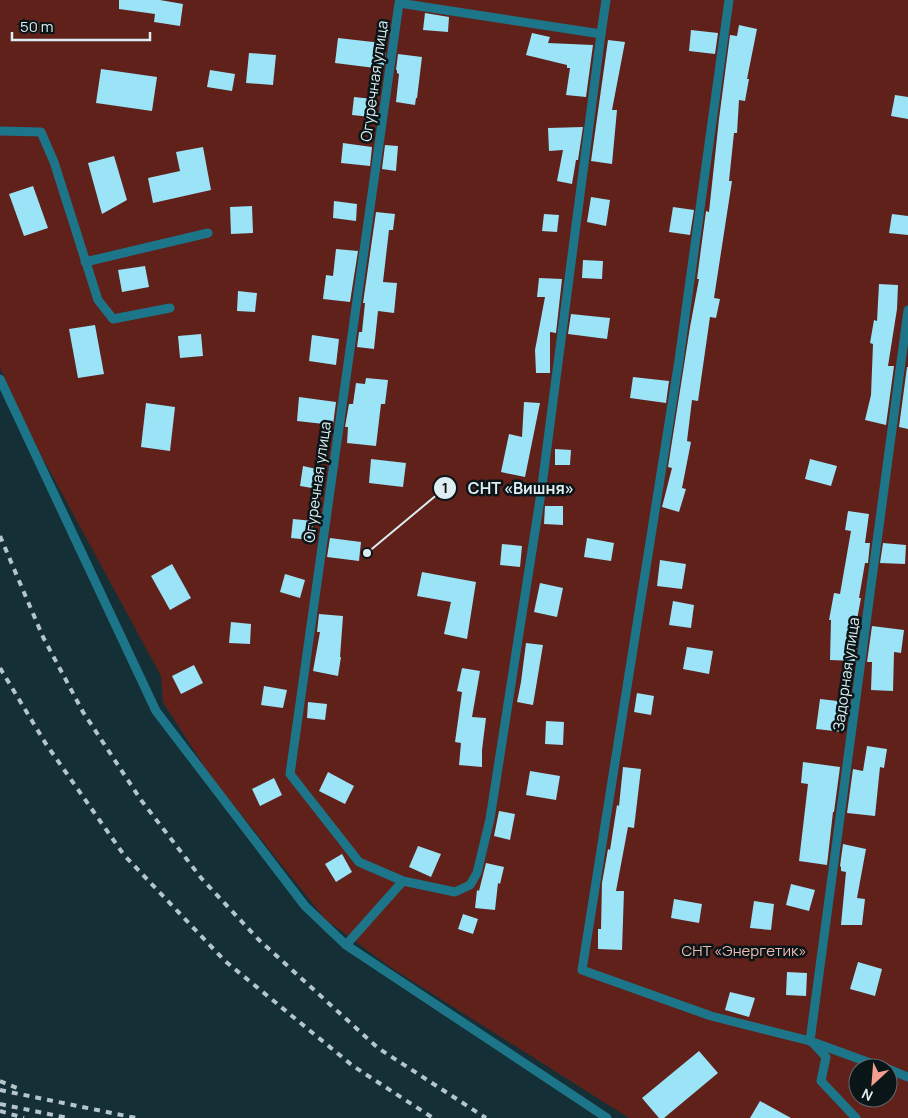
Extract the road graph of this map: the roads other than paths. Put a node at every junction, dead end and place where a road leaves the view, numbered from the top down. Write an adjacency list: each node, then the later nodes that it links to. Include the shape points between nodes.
1 (606, 0): 3 (lane)
2 (729, 0): 12 (lane, via 679,360 582,970 711,1016)
3 (601, 34): 10 (lane, Огуречная улица, via 541,493 490,819 477,873 470,886 455,892); 10 (lane, Огуречная улица, via 399,4 290,774 359,862)
4 (0, 131): 6 (lane, via 41,132 54,162)
5 (208, 233): 6 (lane)
6 (85, 262): 7 (lane, via 98,300 113,319)
7 (170, 308)
8 (908, 316): 12 (lane, Задорная улица)
9 (0, 379): 11 (lane, via 156,711 305,906)
10 (403, 881): 11 (lane)
11 (346, 945): 14 (lane)
12 (810, 1041): 13 (lane); 15 (lane, via 826,1058 821,1082)
13 (857, 1058)
14 (607, 1118)
15 (856, 1118)

